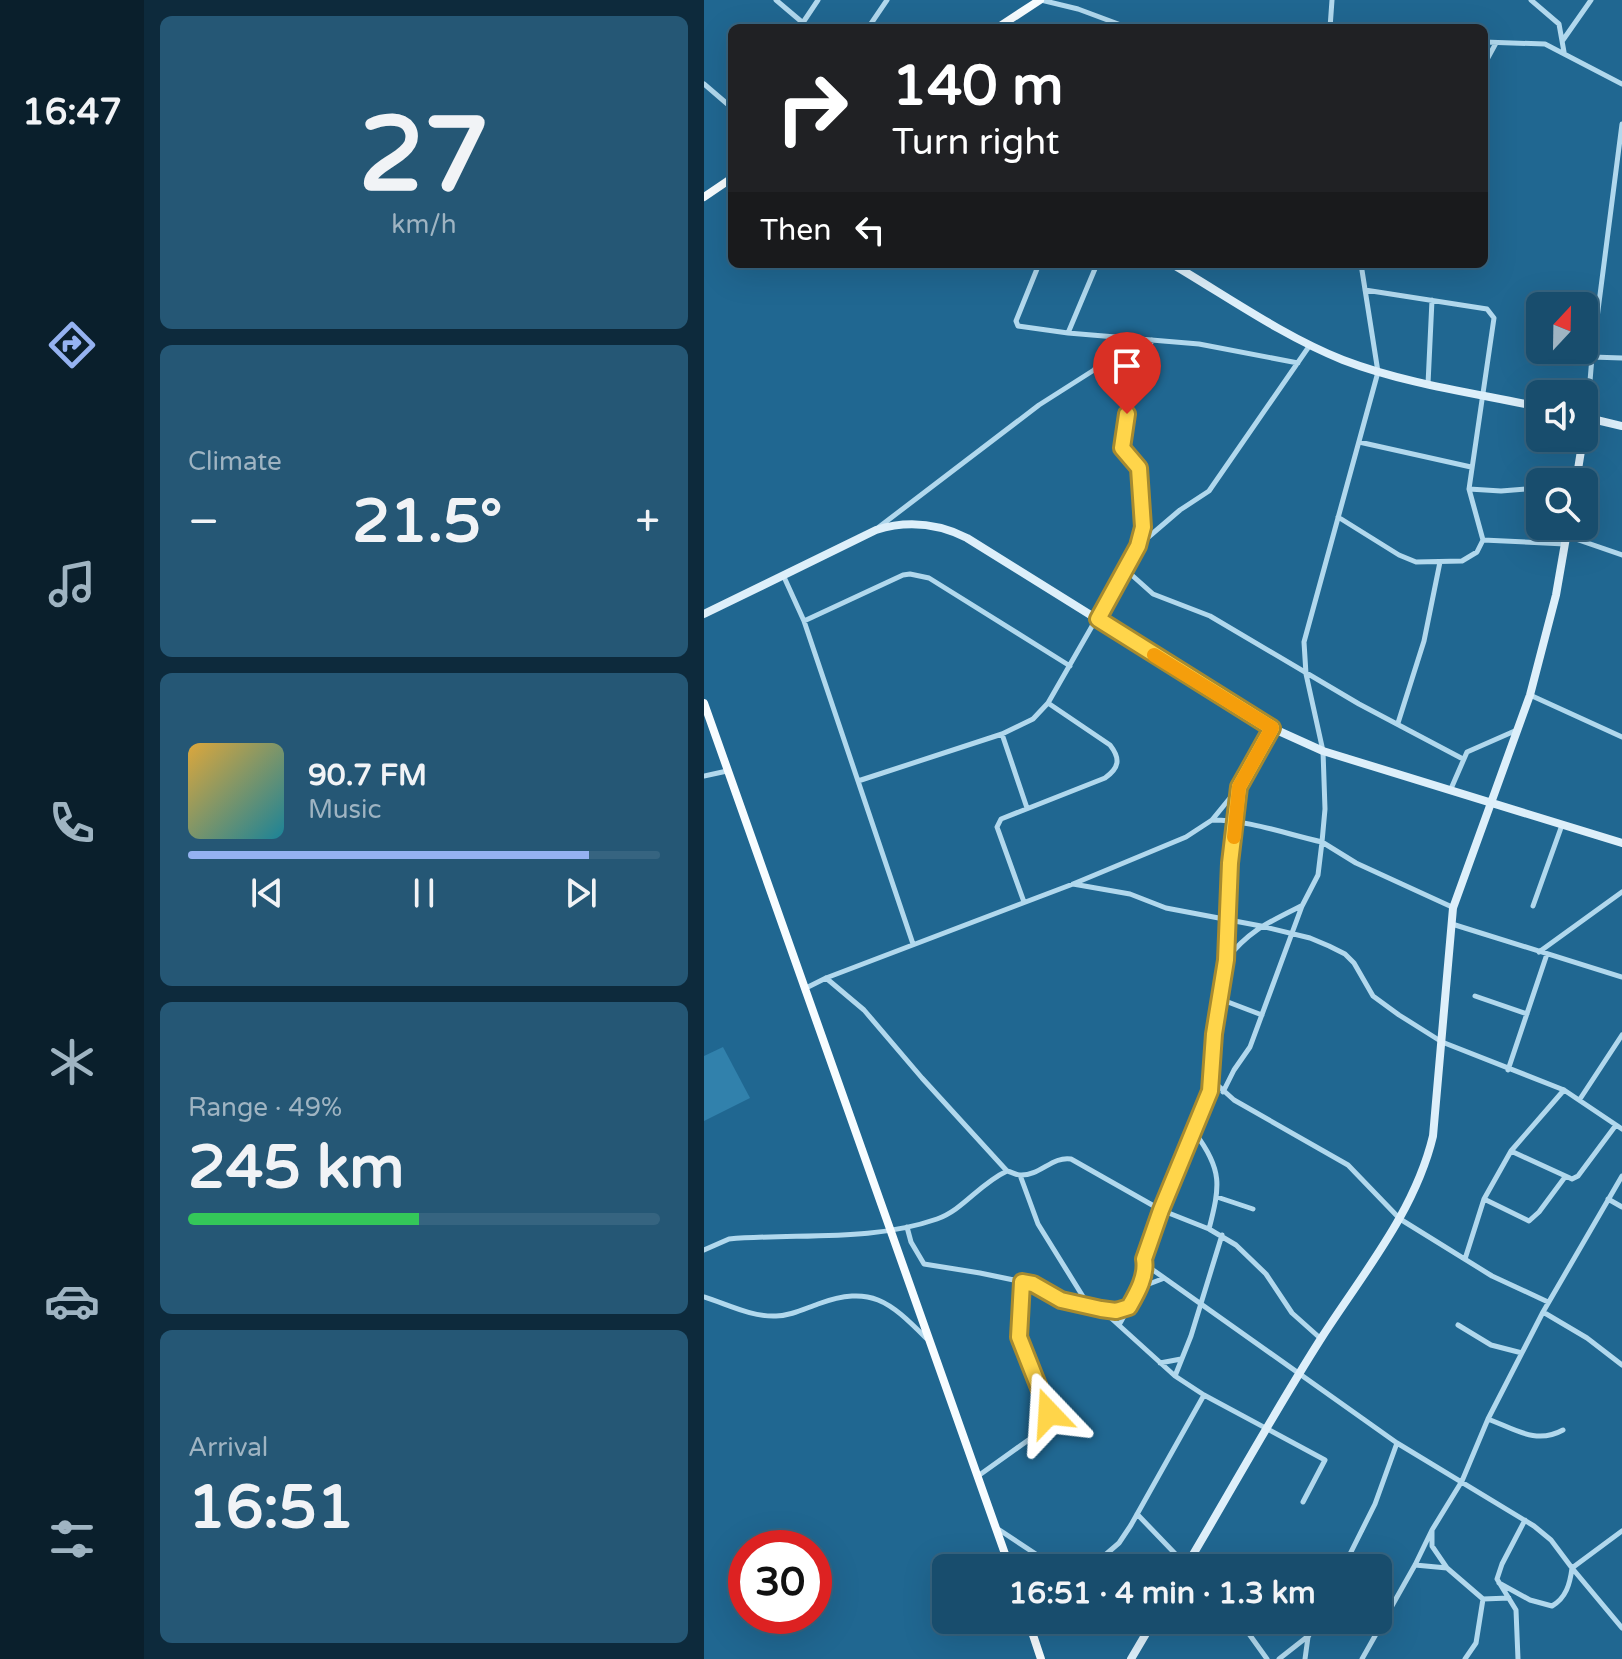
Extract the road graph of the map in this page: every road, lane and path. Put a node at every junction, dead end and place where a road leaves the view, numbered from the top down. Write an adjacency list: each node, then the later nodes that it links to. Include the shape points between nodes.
1 (776, 0): 10 (street)
2 (818, 0): 10 (street)
3 (887, 0): 12 (street)
4 (1030, 0): 9 (street)
5 (1040, 0): 9 (main road); 14 (street)
6 (1531, 0): 16 (street, via 1559,24)
7 (1592, 1): 16 (street)
8 (1333, 2): 15 (street)
9 (1021, 12): 13 (main road)
10 (804, 21): 11 (street)
11 (806, 24)
12 (871, 24)
13 (1003, 24)
14 (1118, 24)
15 (1332, 24)
16 (1563, 40): 19 (street)
17 (1488, 42): 18 (street)
18 (1496, 43): 19 (street, via 1545,44); 20 (street)
19 (1564, 53): 22 (street)
20 (1488, 58)
21 (704, 84): 23 (street)
22 (1622, 84)
23 (728, 105)
24 (1622, 124): 26 (street)
25 (1622, 174): 26 (street)
26 (1614, 179): 35 (street)
27 (728, 181): 28 (main road)
28 (704, 197)
29 (1037, 268): 36 (street, via 1016,323)
30 (1095, 268): 36 (street)
31 (1179, 268): 39 (street)
32 (1362, 268): 33 (street)
33 (1365, 290): 34 (street); 43 (street)
34 (1432, 300): 44 (street); 45 (street, via 1492,312)
35 (1598, 308)
36 (1068, 333): 37 (street)
37 (1119, 338): 38 (street); 54 (street, via 1094,370 1039,405)
38 (1152, 340): 42 (street); 59 (street, via 1128,406 1122,445 1139,468 1144,520)
39 (1310, 345): 42 (street); 43 (street)
40 (1598, 357): 41 (street)
41 (1622, 358)
42 (1298, 363): 59 (street, via 1209,491)
43 (1378, 372): 44 (street); 49 (street)
44 (1428, 384): 45 (street)
45 (1484, 395): 46 (street); 50 (street)
46 (1526, 404)
47 (1598, 420): 48 (street)
48 (1622, 426)
49 (1359, 442): 50 (street); 53 (street)
50 (1471, 467): 51 (street)
51 (1469, 489): 52 (street); 56 (street)
52 (1526, 489)
53 (1338, 517): 61 (street, via 1407,560); 68 (street, via 1305,634)
54 (876, 530): 63 (street); 65 (street, via 905,524 952,531)
55 (1526, 537): 56 (street)
56 (1483, 540): 61 (street, via 1471,557)
57 (1565, 540): 69 (street)
58 (1580, 540): 60 (street)
59 (1138, 546): 62 (street)
60 (1622, 555)
61 (1440, 562): 72 (street, via 1424,641)
62 (1125, 569): 65 (street); 68 (street, via 1153,594 1210,616)
63 (784, 577): 64 (street); 66 (street)
64 (704, 614)
65 (1098, 619): 67 (street); 73 (street)
66 (804, 621): 67 (street, via 903,575 918,575); 81 (street)
67 (1070, 666): 71 (street)
68 (1306, 674): 72 (street); 77 (street)
69 (1530, 695): 74 (street); 76 (street)
70 (704, 703): 79 (main road)
71 (1048, 703): 75 (street, via 1033,719); 85 (street, via 1110,745 1118,762 1105,778)
72 (1398, 724): 78 (street)
73 (1272, 728): 77 (street); 82 (street)
74 (1517, 730): 78 (street, via 1472,749); 84 (street)
75 (1002, 734): 81 (street); 85 (street)
76 (1622, 737)
77 (1323, 751): 83 (street); 89 (street)
78 (1463, 759): 83 (street)
79 (728, 771): 80 (street); 107 (main road)
80 (704, 776)
81 (858, 781): 101 (street)
82 (1239, 787): 86 (street); 87 (street)
83 (1450, 791): 84 (street)
84 (1490, 804): 88 (street); 96 (street)
85 (1027, 808): 93 (street, via 1001,819 997,827)
86 (1212, 820): 87 (street); 91 (street, via 1186,837)
87 (1236, 820): 89 (street); 97 (street)
88 (1562, 825): 90 (street); 95 (street)
89 (1322, 842): 94 (street, via 1318,875); 96 (street)
90 (1622, 843)
91 (1073, 884): 93 (street); 97 (street)
92 (1622, 892): 102 (street)
93 (1024, 902): 101 (street)
94 (1302, 906): 99 (street); 100 (street)
95 (1533, 906)
96 (1453, 908): 98 (street)
97 (1227, 919): 99 (street); 104 (street)
98 (1451, 924): 102 (street); 113 (street)
99 (1261, 926): 100 (street); 104 (street)
100 (1291, 935): 111 (street); 113 (street, via 1345,954 1381,1004)
101 (913, 944): 106 (street)
102 (1539, 952): 103 (street)
103 (1547, 954): 105 (street); 110 (street)
104 (1226, 960): 109 (street)
105 (1622, 977)
106 (826, 978): 107 (street); 122 (street, via 864,1010)
107 (806, 988): 135 (main road)
108 (1475, 996): 110 (street)
109 (1220, 999): 111 (street); 115 (street)
110 (1527, 1014): 114 (street)
111 (1262, 1015): 117 (street)
112 (1622, 1035): 118 (street)
113 (1442, 1042): 114 (street); 132 (street, via 1426,1166)
114 (1508, 1070): 116 (street)
115 (1212, 1080): 117 (street); 120 (street)
116 (1564, 1090): 118 (street); 121 (street)
117 (1223, 1092): 132 (street, via 1348,1165)
118 (1580, 1099): 119 (street)
119 (1619, 1127): 125 (street, via 1578,1176)
120 (1194, 1132): 126 (street, via 1214,1162); 131 (street)
121 (1511, 1151): 125 (street); 127 (street)
122 (1007, 1171): 123 (street); 133 (street, via 951,1212)
123 (1020, 1175): 131 (street, via 1058,1158 1071,1159); 145 (street, via 1038,1224)
124 (1622, 1176): 128 (street)
125 (1565, 1177): 127 (street, via 1529,1221)
126 (1217, 1197): 130 (street); 134 (street)
127 (1484, 1199): 138 (street)
128 (1608, 1199): 129 (street); 144 (street)
129 (1622, 1207)
130 (1253, 1209)
131 (1161, 1210): 134 (street); 139 (street)
132 (1400, 1219): 138 (street); 152 (street)
133 (907, 1227): 135 (street); 141 (street, via 927,1266)
134 (1209, 1229): 136 (street)
135 (893, 1232): 137 (street, via 729,1239); 153 (main road)
136 (1222, 1235): 146 (street); 152 (street, via 1246,1252 1292,1313)
137 (704, 1250)
138 (1465, 1259): 144 (street)
139 (1146, 1265): 140 (street); 142 (street)
140 (1163, 1279): 142 (street); 146 (street)
141 (1022, 1282): 145 (street, via 1061,1300); 165 (street, via 1019,1337 1049,1413 1034,1436)
142 (1140, 1287): 147 (street)
143 (704, 1297): 153 (street, via 777,1316 844,1296 866,1296 900,1312)
144 (1548, 1302): 149 (street)
145 (1088, 1304): 148 (street)
146 (1201, 1304): 155 (street); 158 (street)
147 (1129, 1307): 148 (street); 150 (street)
148 (1101, 1309): 150 (street)
149 (1543, 1312): 154 (street); 157 (street)
150 (1119, 1325): 156 (street)
151 (1458, 1325): 154 (street, via 1491,1345)
152 (1321, 1339): 158 (street)
153 (933, 1345): 165 (main road)
154 (1522, 1353): 161 (street)
155 (1182, 1358): 156 (street); 159 (street)
156 (1160, 1363): 159 (street)
157 (1622, 1365)
158 (1300, 1373): 162 (street); 164 (street)
159 (1175, 1376): 160 (street)
160 (1204, 1395): 162 (street); 168 (street)
161 (1488, 1419): 163 (street, via 1537,1438); 166 (street)
162 (1268, 1428): 167 (street, via 1325,1460); 177 (street)
163 (1563, 1430)
164 (1397, 1443): 166 (street); 178 (street)
165 (978, 1476): 170 (main road)
166 (1462, 1481): 169 (street); 171 (street)
167 (1303, 1502)
168 (1137, 1514): 175 (street); 176 (street)
169 (1525, 1520): 181 (street, via 1551,1540); 182 (street, via 1502,1564)
170 (997, 1528): 173 (main road); 174 (street)
171 (1432, 1530): 179 (street); 180 (street, via 1432,1546)
172 (1622, 1531): 181 (street)
173 (1005, 1554)
174 (1036, 1554)
175 (1106, 1554)
176 (1174, 1554)
177 (1194, 1554)
178 (1350, 1554)
179 (1415, 1565): 180 (street); 196 (street)
180 (1447, 1568): 184 (street)
181 (1572, 1568): 182 (street, via 1568,1589 1552,1606); 185 (street)
182 (1499, 1583): 183 (street)
183 (1509, 1598): 184 (street); 198 (street, via 1517,1615)
184 (1483, 1599): 197 (street, via 1476,1643)
185 (1622, 1628)
186 (1033, 1634): 191 (main road)
187 (1146, 1634): 192 (street)
188 (1249, 1634): 193 (street)
189 (1310, 1634): 190 (street)
190 (1308, 1637): 194 (street); 195 (street)
191 (1041, 1659)
192 (1131, 1659)
193 (1267, 1659)
194 (1279, 1659)
195 (1305, 1659)
196 (1362, 1659)
197 (1465, 1659)
198 (1518, 1659)

